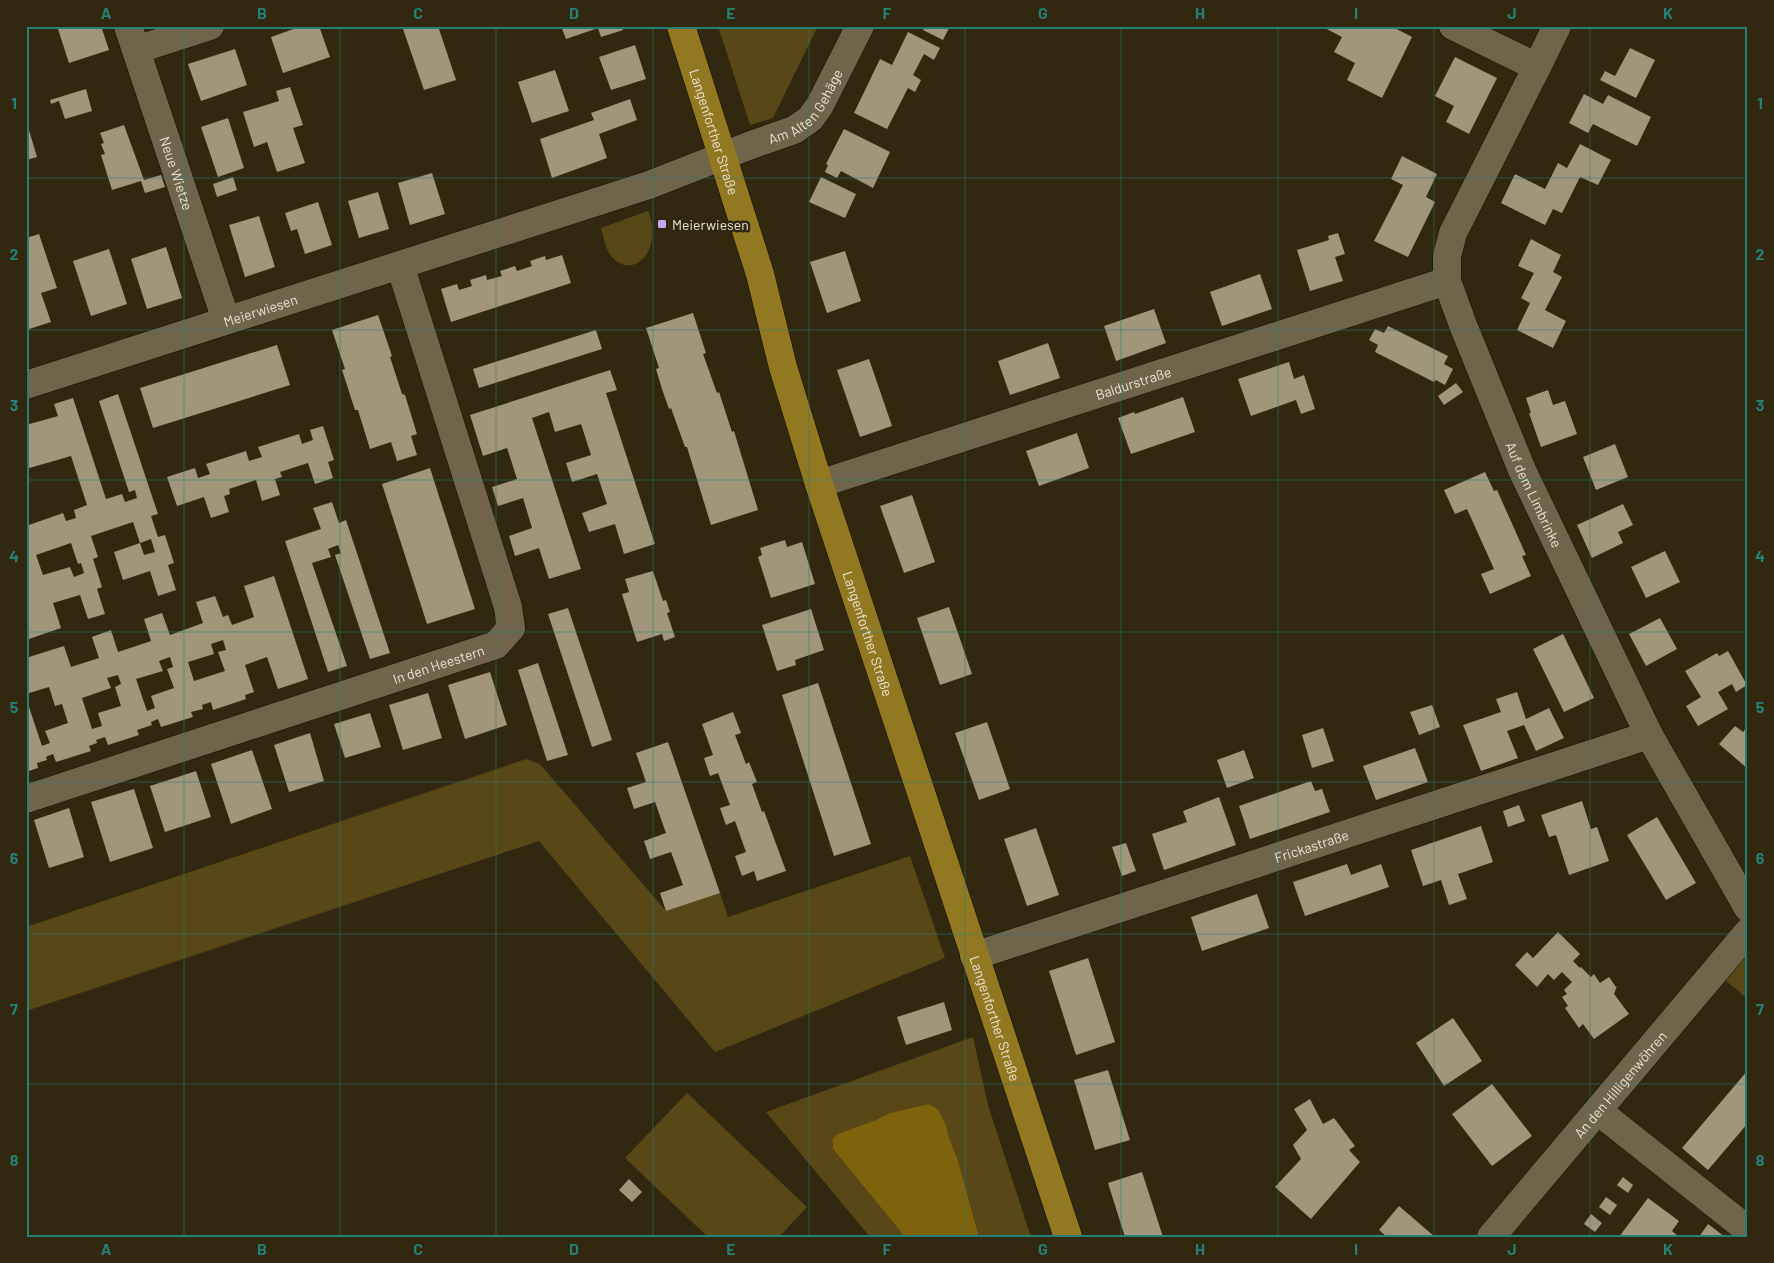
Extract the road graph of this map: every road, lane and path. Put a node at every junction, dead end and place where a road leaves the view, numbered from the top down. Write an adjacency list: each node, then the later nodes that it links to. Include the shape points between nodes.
1 (210, 26): 6 (street)
2 (681, 26): 8 (main road, Langenforther Straße)
3 (860, 26): 8 (street, Am Alten Gehäge, via 810,119 794,130)
4 (1454, 26): 7 (street)
5 (1557, 26): 7 (street, Auf dem Limbrinke)
6 (132, 38): 11 (street, Neue Wietze)
7 (1537, 67): 10 (street, Auf dem Limbrinke, via 1453,234 1447,256)
8 (722, 156): 9 (street, Meierwiesen, via 649,185); 13 (main road, Langenforther Straße, via 760,274 783,367)
9 (400, 265): 11 (street, Meierwiesen); 15 (street, In den Heestern, via 508,607 510,628 496,645)
10 (1447, 281): 13 (street, Baldurstraße); 14 (street, Auf dem Limbrinke, via 1522,470)
11 (226, 320): 12 (street, Meierwiesen)
12 (26, 385)
13 (819, 484): 18 (main road, Langenforther Straße)
14 (1649, 736): 16 (street, Auf dem Limbrinke); 18 (street, Frickastraße)
15 (26, 799)
16 (1748, 908)
17 (1748, 932): 19 (street, An den Hilligenwöhren)
18 (974, 956): 21 (main road, Langenforther Straße)
19 (1598, 1112): 20 (street); 22 (street, An den Hilligenwöhren)
20 (1748, 1230)
21 (1068, 1237)
22 (1492, 1237)

